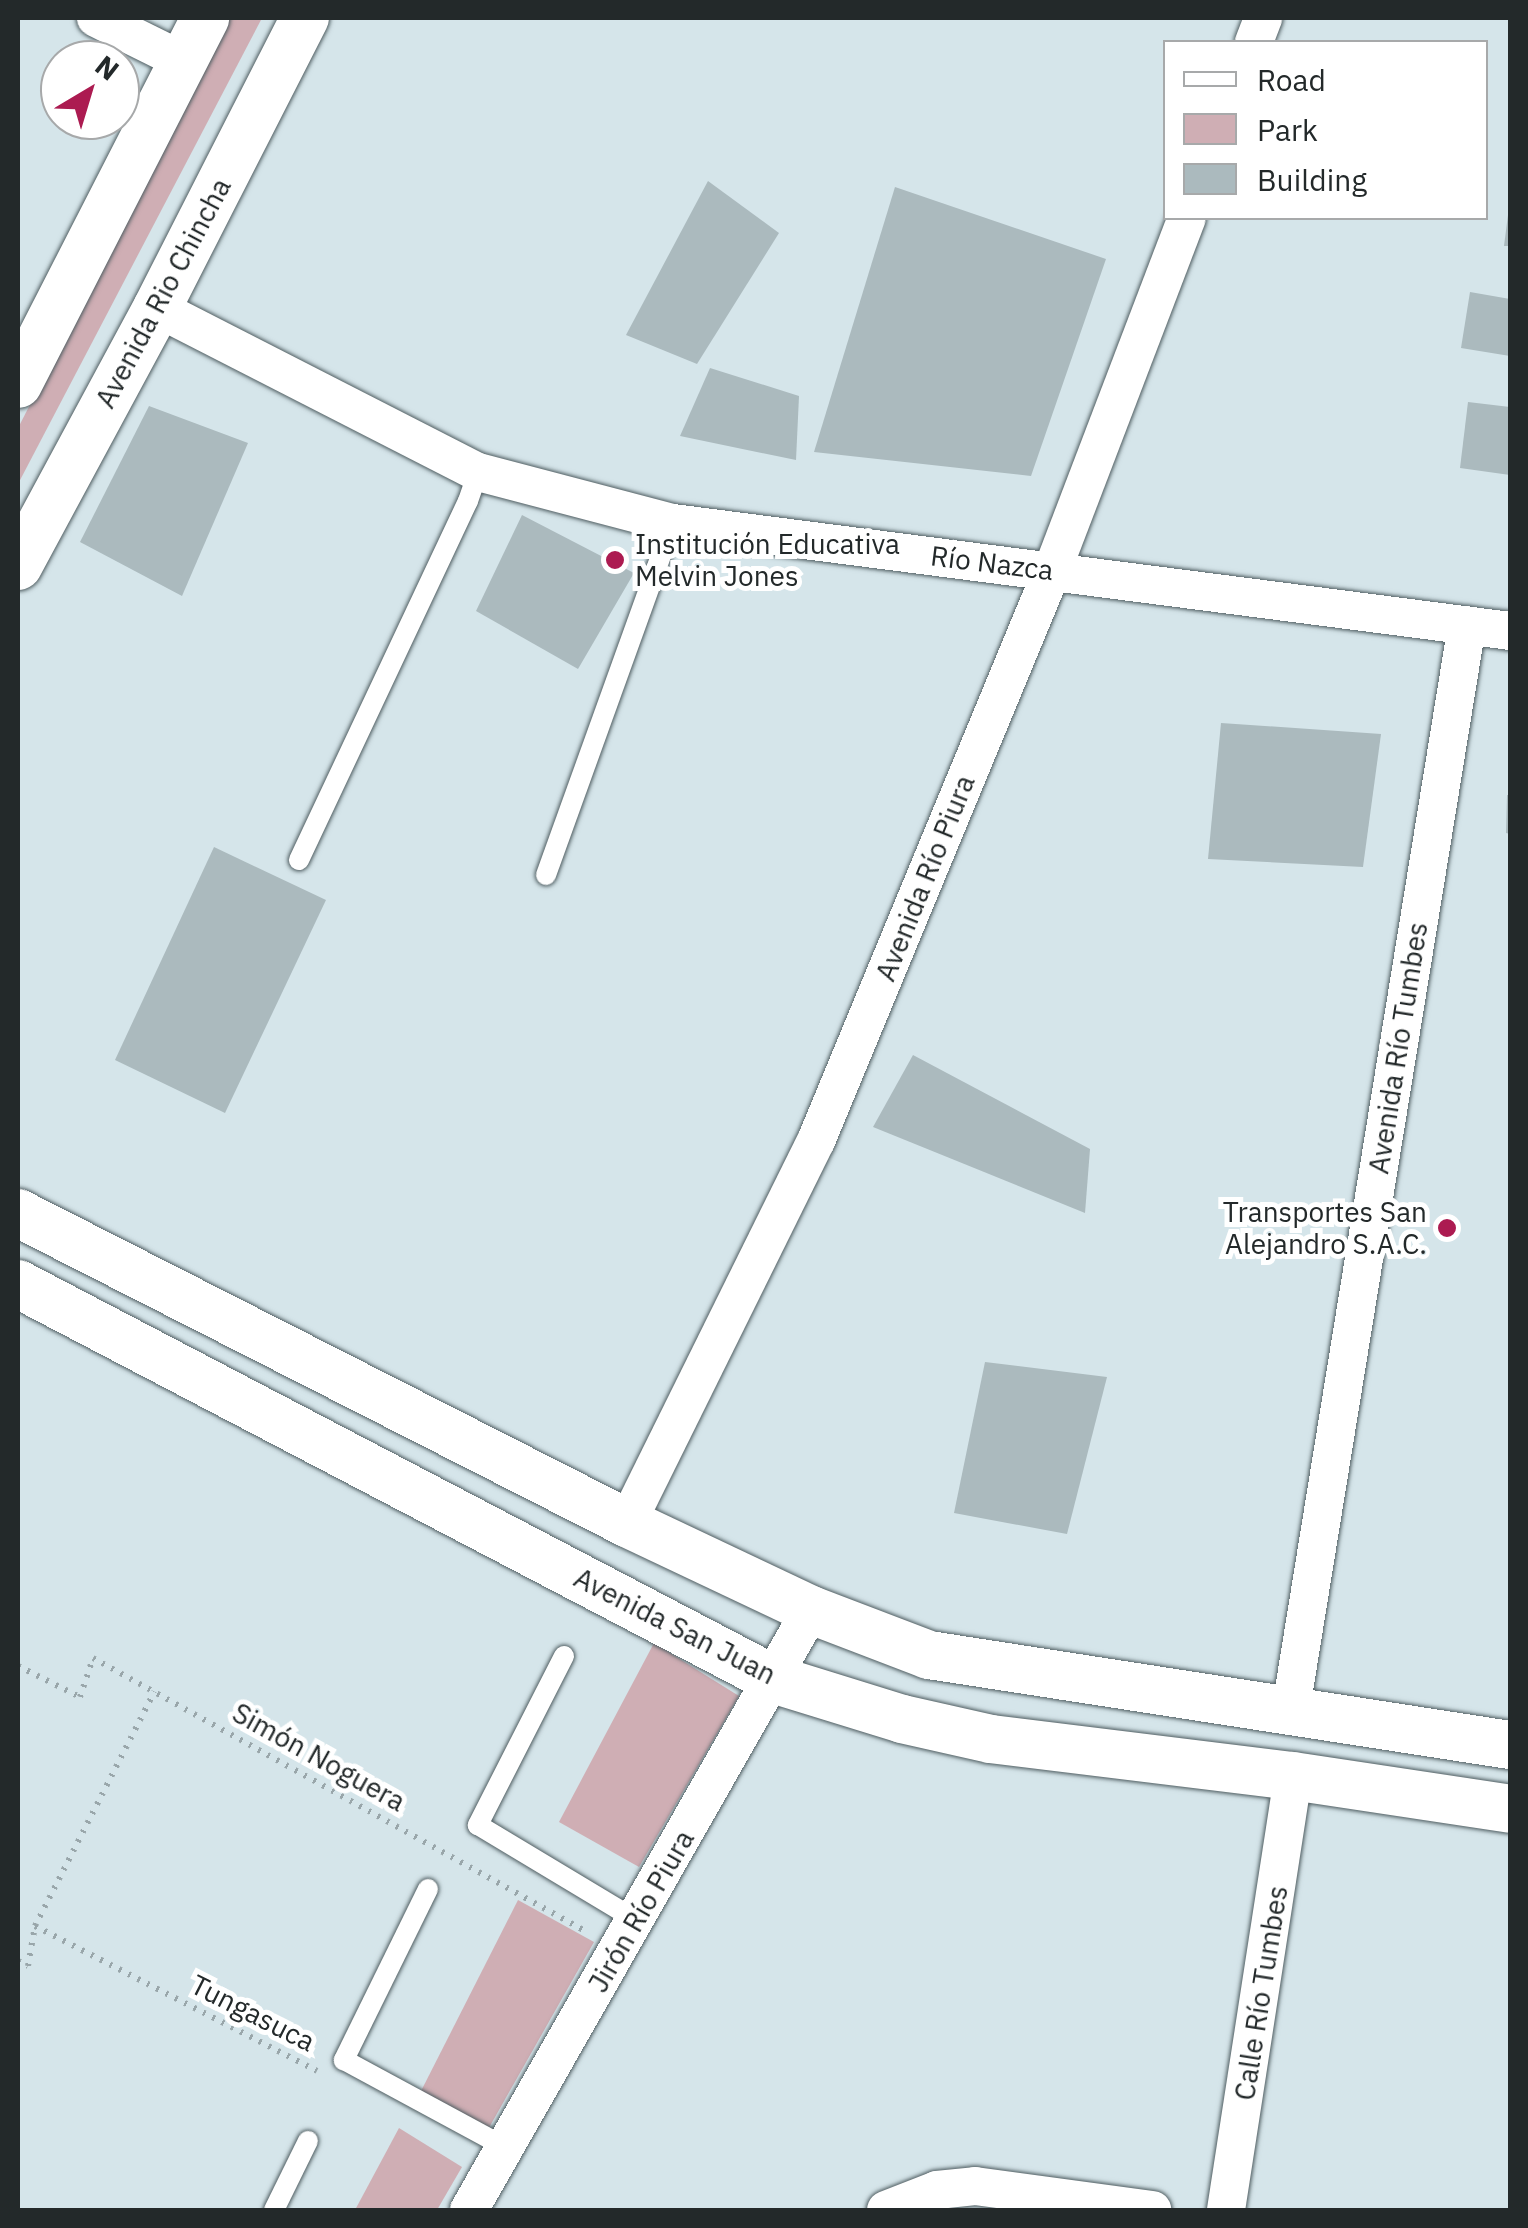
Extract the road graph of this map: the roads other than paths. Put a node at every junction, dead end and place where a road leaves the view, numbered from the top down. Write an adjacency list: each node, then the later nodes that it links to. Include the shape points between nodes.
1 (96, 18): 4 (street)
2 (205, 18): 4 (street)
3 (306, 18): 6 (street, Avenida Rio Chincha)
4 (183, 61): 7 (street)
5 (1186, 220): 11 (street, Avenida Río Piura)
6 (157, 308): 8 (street, Río Nazca); 10 (street, Avenida Rio Chincha)
7 (18, 384)
8 (478, 472): 9 (street, Río Nazca); 14 (lane)
9 (673, 523): 11 (street, Río Nazca); 15 (lane)
10 (18, 566)
11 (1052, 571): 12 (street, Río Nazca); 18 (street, Avenida Río Piura, via 816,1142)
12 (1467, 625): 13 (street, Río Nazca); 22 (street, Avenida Río Tumbes)
13 (1510, 631)
14 (299, 860)
15 (546, 875)
16 (18, 1213): 18 (street)
17 (18, 1284): 21 (street, Avenida San Juan)
18 (628, 1523): 19 (street)
19 (810, 1610): 21 (street, Jirón Río Piura); 22 (street, via 930,1655)
20 (564, 1656): 27 (lane, via 478,1825)
21 (773, 1679): 24 (street, Avenida San Juan, via 991,1739); 27 (street, Jirón Río Piura)
22 (1291, 1708): 23 (street)
23 (1510, 1745)
24 (1293, 1776): 25 (street, Avenida San Juan); 34 (street, Calle Río Tumbes)
25 (1510, 1810)
26 (428, 1890): 29 (lane, via 344,2060)
27 (628, 1935): 29 (street, Jirón Río Piura)
28 (308, 2141): 30 (lane)
29 (505, 2148): 31 (street, Jirón Río Piura)
30 (274, 2210)
31 (469, 2210)
32 (886, 2210): 33 (street, via 937,2190 976,2186)
33 (1152, 2210)
34 (1226, 2210)

